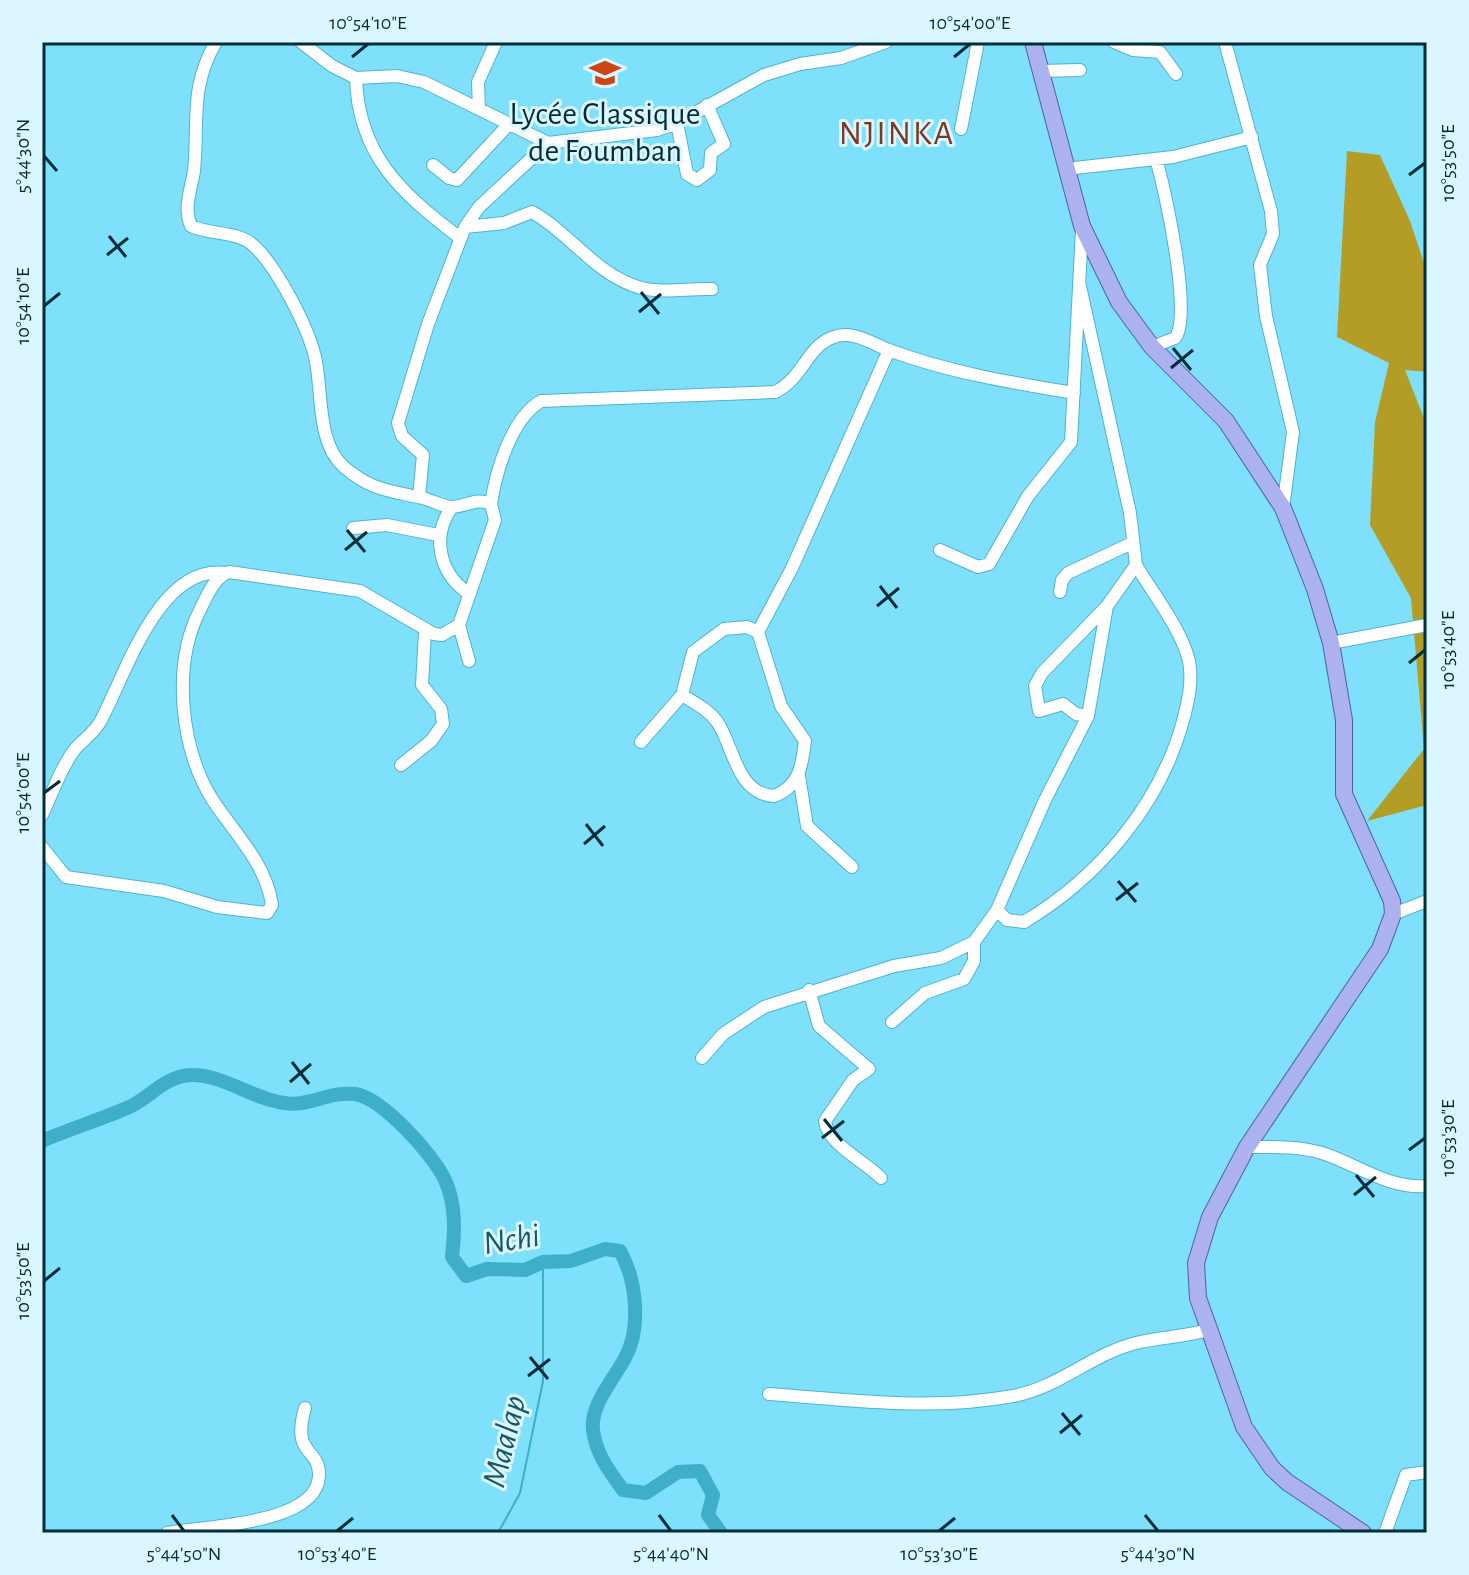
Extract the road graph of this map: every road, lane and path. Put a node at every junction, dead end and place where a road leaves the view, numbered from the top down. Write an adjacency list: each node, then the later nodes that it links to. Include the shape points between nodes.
1 (216, 42): 30 (street, via 195,94 187,219 200,231 234,236 254,246 281,284 315,354 327,435 341,465 380,491)
2 (301, 42): 12 (street)
3 (496, 42): 14 (street, via 478,82)
4 (886, 42): 13 (street, via 764,75)
5 (978, 42): 17 (street)
6 (1033, 42): 10 (main road)
7 (1114, 42): 11 (street, via 1160,52)
8 (1225, 42): 18 (street)
9 (1080, 70): 10 (street)
10 (1040, 71): 22 (main road)
11 (1176, 74)
12 (356, 78): 14 (street, via 397,76 424,82); 24 (street, via 357,105 392,180 414,202)
13 (707, 105): 15 (street); 15 (street, via 724,144 711,153 710,170 697,180 687,174)
14 (479, 108): 16 (street)
15 (677, 123): 19 (street, via 647,133)
16 (508, 125): 19 (street); 21 (street, via 457,180)
17 (961, 129)
18 (1252, 137): 20 (street); 33 (street, via 1273,226 1260,265 1266,316 1293,432)
19 (548, 143): 24 (street, via 479,207)
20 (1156, 159): 22 (street); 27 (street, via 1177,261 1181,323 1175,338)
21 (433, 165)
22 (1066, 169): 23 (main road)
23 (1082, 226): 25 (street); 27 (main road, via 1119,302)
24 (462, 232): 26 (street, via 532,212 627,283 654,289); 30 (street, via 398,423 402,436 423,455)
25 (1080, 286): 29 (street); 36 (street)
26 (712, 289)
27 (1152, 347): 33 (main road, via 1226,421)
28 (889, 350): 29 (street); 31 (street, via 855,336 834,336 818,346 797,378 775,392 541,401 522,418 498,471); 46 (street)
29 (1074, 393): 37 (street, via 1068,448 1028,496 989,564 978,567)
30 (419, 497): 32 (street)
31 (491, 504): 32 (street, via 483,500); 41 (street, via 493,530)
32 (452, 507): 35 (street)
33 (1283, 508): 47 (main road)
34 (353, 528): 35 (street, via 387,525)
35 (438, 535): 41 (street, via 446,572)
36 (1132, 543): 38 (street); 40 (street, via 1068,573)
37 (940, 550)
38 (1136, 565): 42 (street); 58 (street, via 1189,661 1188,702 1175,750 1137,818 1068,893 1024,922 1007,920)
39 (225, 573): 45 (street, via 360,591); 54 (street, via 196,575 169,598 128,658 99,725 71,756); 55 (street, via 210,590 189,633 182,666 184,701 202,778 259,868 271,901 267,913 66,877)
40 (1060, 592)
41 (468, 593): 43 (street)
42 (1107, 606): 50 (street); 50 (street, via 1035,686 1039,711 1063,704)
43 (459, 625): 45 (street, via 442,635); 48 (street)
44 (1427, 625): 47 (street)
45 (425, 631): 52 (street, via 422,685 441,709 443,724)
46 (758, 632): 49 (street, via 733,627 711,636 693,652); 53 (street, via 781,706 805,741)
47 (1331, 643): 59 (main road, via 1344,720 1344,794 1385,881)
48 (469, 661)
49 (682, 695): 51 (street); 53 (street, via 712,716 755,791 774,796)
50 (1088, 716): 58 (street)
51 (641, 742)
52 (401, 765)
53 (799, 776): 56 (street, via 807,826)
54 (42, 815)
55 (42, 847)
56 (852, 867)
57 (1427, 901): 59 (street)
58 (997, 910): 60 (street)
59 (1393, 914): 64 (main road, via 1380,949)
60 (974, 942): 61 (street, via 941,958); 62 (street, via 974,961 964,979 925,993)
61 (809, 990): 63 (street, via 746,1016); 65 (street, via 819,1026 869,1069 853,1080 825,1121 826,1128)
62 (892, 1022)
63 (702, 1058)
64 (1247, 1147): 66 (street, via 1320,1152 1375,1177); 67 (main road, via 1199,1245 1196,1284)
65 (881, 1178)
66 (1427, 1186)
67 (1208, 1330): 68 (street, via 1136,1343 1040,1389 1011,1396 875,1405); 72 (main road, via 1237,1413 1260,1453 1287,1482)
68 (769, 1394)
69 (305, 1408): 71 (street, via 300,1440 319,1475 308,1500 284,1514)
70 (1427, 1472): 73 (street, via 1406,1475)
71 (167, 1533)
72 (1363, 1533)
73 (1385, 1533)

